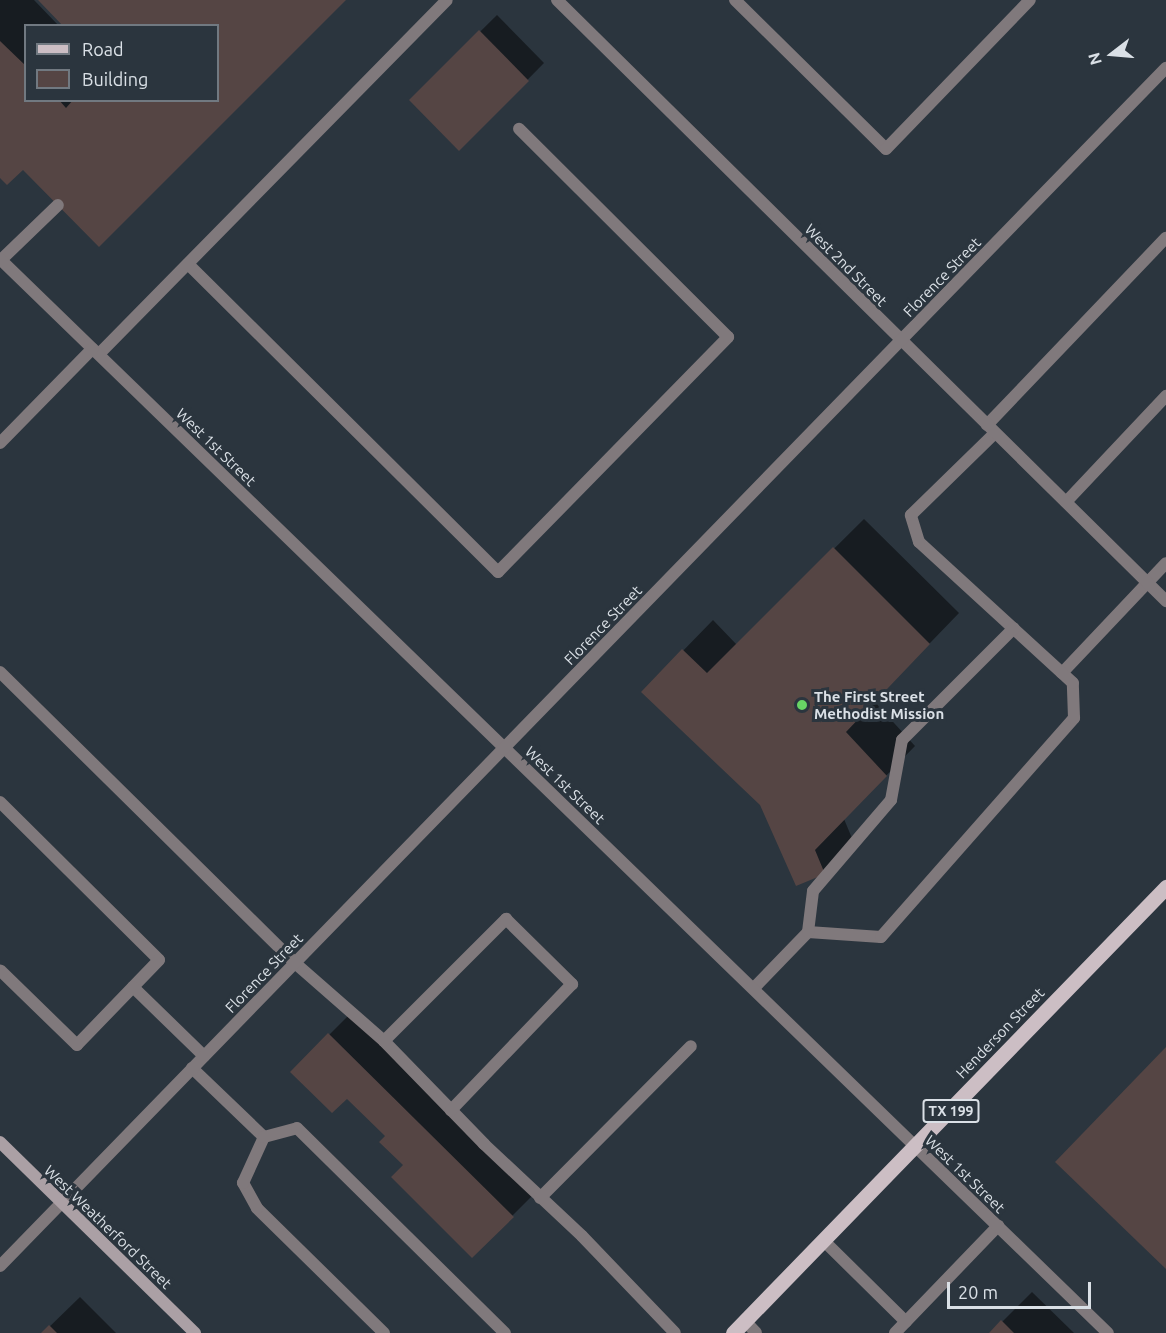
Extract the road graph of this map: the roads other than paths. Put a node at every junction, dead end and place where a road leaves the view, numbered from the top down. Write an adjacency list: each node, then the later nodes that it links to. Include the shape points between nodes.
1 (447, 0): 10 (street)
2 (735, 0): 3 (street, via 886,149)
3 (1030, 0)
4 (562, 2): 11 (street, West 2nd Street)
5 (1166, 68): 11 (street, Florence Street)
6 (519, 129): 10 (street, via 728,337 498,572)
7 (58, 205): 9 (street)
8 (1166, 238): 14 (street)
9 (1, 260): 12 (street, West 1st Street)
10 (188, 264): 12 (street)
11 (901, 340): 14 (street, West 2nd Street); 23 (street, Florence Street)
12 (95, 351): 15 (street); 23 (street, West 1st Street)
13 (1166, 396): 16 (street)
14 (991, 429): 16 (street, West 2nd Street); 20 (street, via 911,515 919,542)
15 (0, 443)
16 (1066, 502): 18 (street, West 2nd Street)
17 (1166, 563): 18 (street)
18 (1148, 584): 19 (street, West 2nd Street); 22 (street)
19 (1166, 601)
20 (1014, 628): 22 (street); 26 (street, via 902,740 891,800 813,891)
21 (0, 672): 27 (street)
22 (1062, 673): 26 (street, via 1074,683 1074,718 880,937)
23 (505, 747): 27 (street, Florence Street); 30 (street, West 1st Street)
24 (0, 802): 29 (street, via 159,960)
25 (1166, 887): 38 (main road, Henderson Street / TX 199)
26 (808, 932): 30 (street)
27 (295, 963): 31 (street); 33 (street, Florence Street)
28 (0, 970): 29 (street, via 77,1045)
29 (133, 987): 33 (street)
30 (754, 988): 38 (street, West 1st Street)
31 (384, 1041): 35 (street); 35 (street, via 506,919 572,984)
32 (691, 1046): 39 (street)
33 (204, 1056): 34 (street, Florence Street)
34 (192, 1068): 36 (street); 40 (street, Florence Street)
35 (451, 1110): 39 (street)
36 (264, 1137): 47 (street, via 243,1183 257,1208); 48 (street, via 297,1128)
37 (0, 1142): 40 (main road, West Weatherford Street)
38 (915, 1147): 41 (street, West 1st Street); 42 (main road, Henderson Street / TX 199)
39 (540, 1198): 49 (street)
40 (61, 1202): 43 (street, Florence Street); 46 (main road, West Weatherford Street)
41 (998, 1226): 45 (street); 53 (street, West 1st Street)
42 (824, 1241): 44 (main road, Henderson Street / TX 199); 45 (street)
43 (0, 1266)
44 (745, 1321): 50 (main road, Henderson Street / TX 199); 51 (street)
45 (906, 1322): 52 (street)
46 (195, 1333)
47 (384, 1333)
48 (505, 1333)
49 (675, 1333)
50 (733, 1333)
51 (756, 1333)
52 (895, 1333)
53 (1108, 1333)

